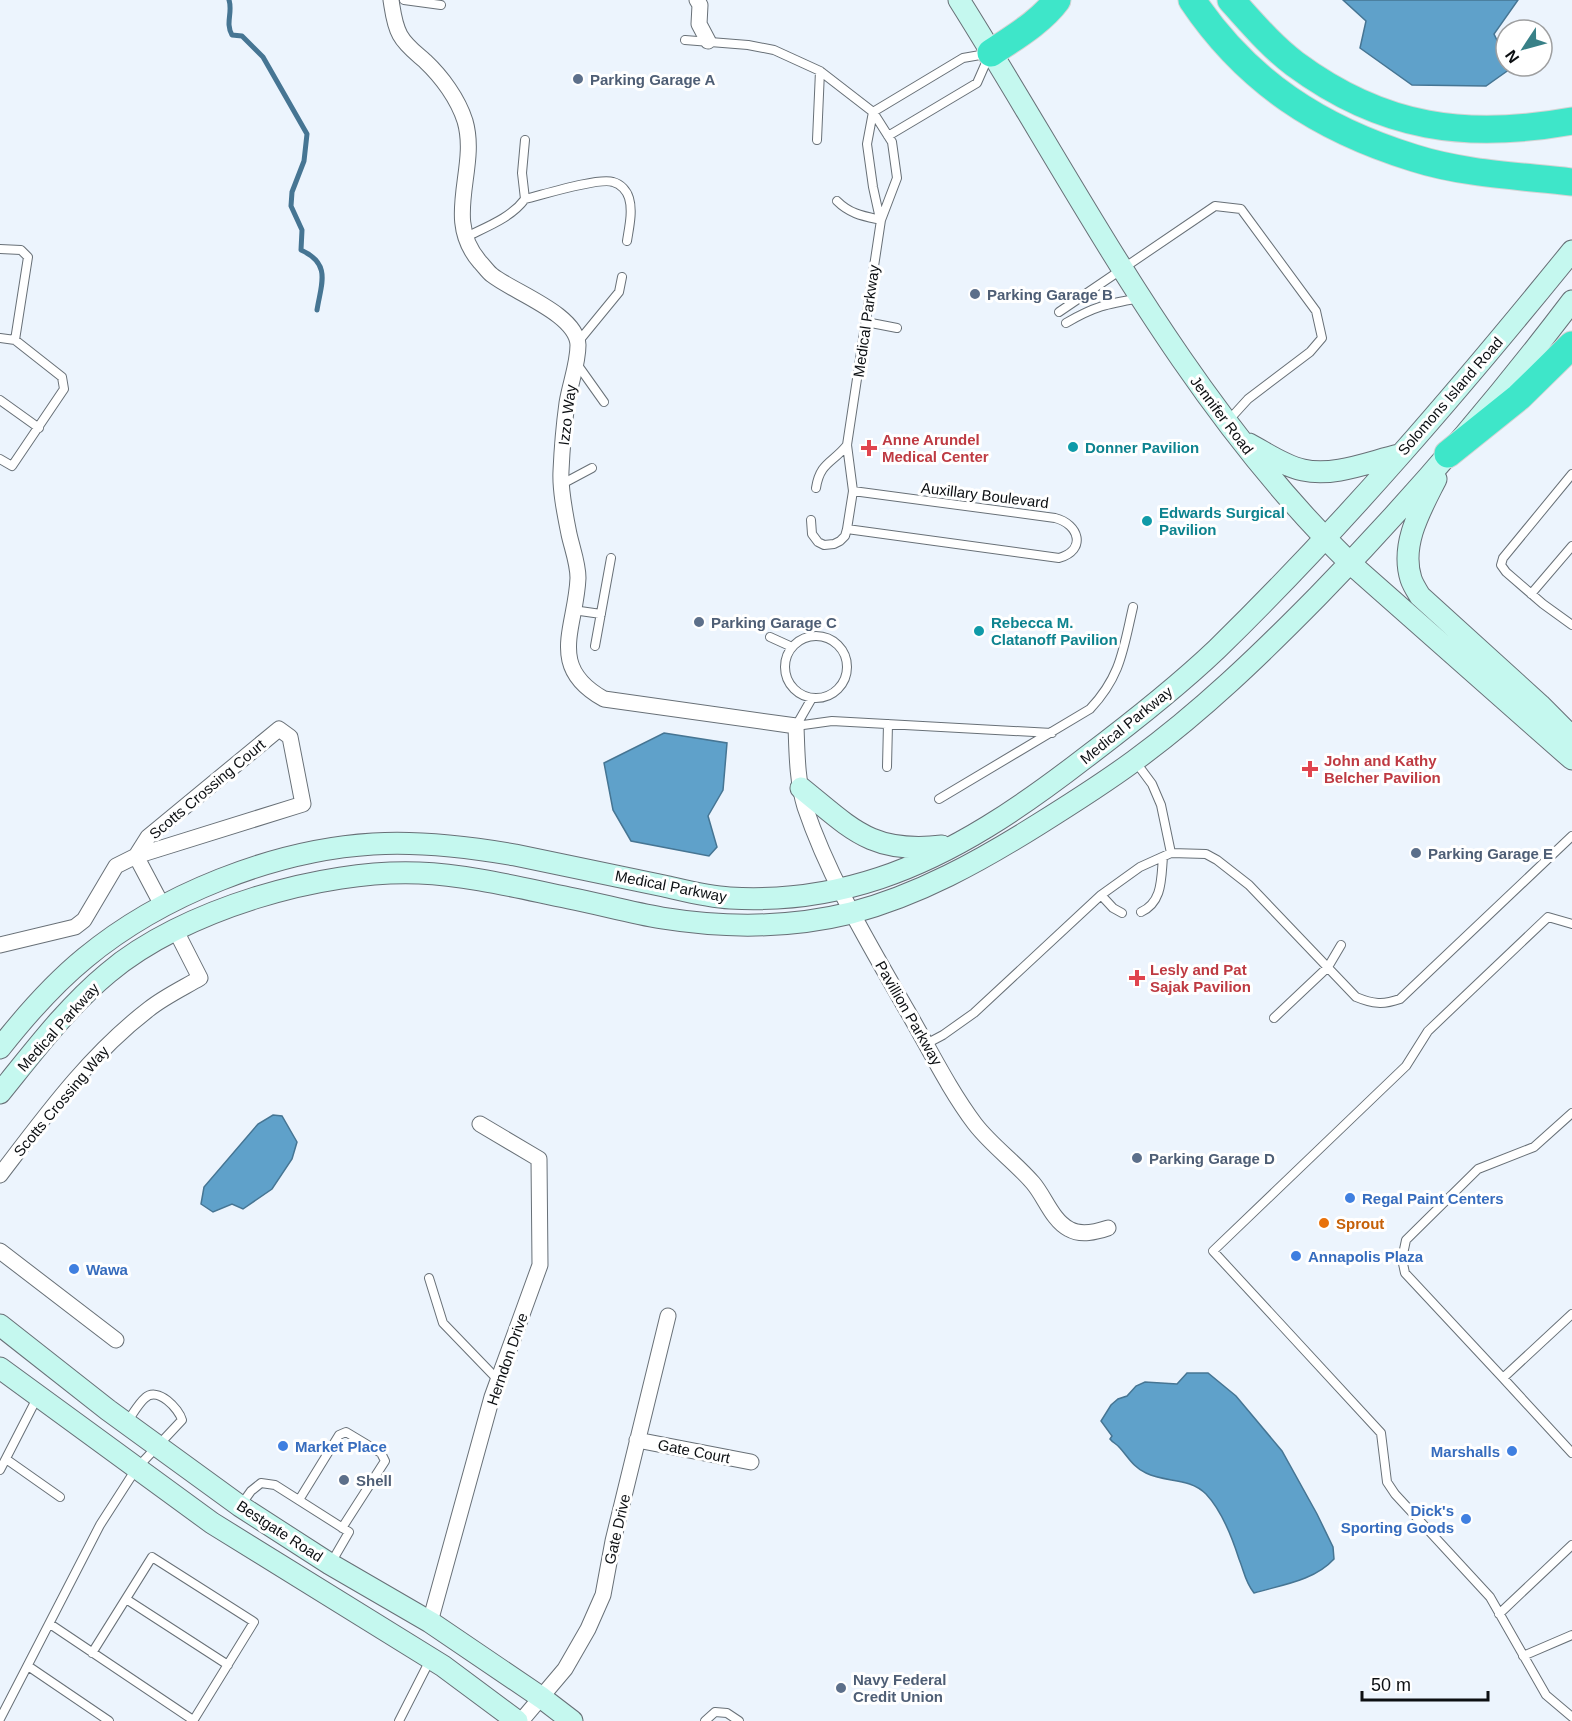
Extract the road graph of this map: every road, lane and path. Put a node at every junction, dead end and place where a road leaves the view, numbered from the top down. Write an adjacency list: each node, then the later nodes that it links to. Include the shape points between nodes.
1 (392, 0): 22 (street, via 400,35 446,85 465,122 468,140 462,223)
2 (404, 0): 8 (lane)
3 (697, 0): 10 (street, via 699,24)
4 (959, 0): 11 (main road, Jennifer Road)
5 (1057, 0): 11 (highway, via 1022,32)
6 (1192, 0): 18 (highway, via 1258,77 1326,122 1415,159)
7 (1231, 0): 14 (highway, via 1294,63 1338,92 1393,117 1440,127 1493,130)
8 (441, 5)
9 (685, 40): 10 (lane, Medical Parkway)
10 (708, 41): 12 (lane, Medical Parkway, via 774,50)
11 (991, 53): 13 (lane, via 963,58); 15 (lane, via 977,83); 26 (main road, Jennifer Road)
12 (820, 71): 13 (lane, Medical Parkway); 17 (lane)
13 (873, 112): 15 (lane, Medical Parkway); 21 (lane, Medical Parkway, via 867,144)
14 (1572, 121)
15 (888, 136): 21 (lane, Medical Parkway, via 897,178)
16 (525, 140): 19 (lane)
17 (818, 140)
18 (1572, 182)
19 (525, 200): 22 (lane, via 508,215); 23 (lane, via 613,181 629,197)
20 (837, 201): 21 (lane, via 857,215)
21 (881, 220): 31 (lane, Medical Parkway)
22 (466, 237): 36 (street, via 470,249 492,275 548,306 569,326)
23 (627, 241)
24 (0, 249): 35 (lane, via 21,250 28,257)
25 (1572, 251): 45 (main road, Solomons Island Road)
26 (1121, 268): 28 (main road, Jennifer Road); 30 (lane); 42 (lane, via 1215,206 1241,209 1316,311 1322,338 1310,352 1248,399)
27 (622, 276): 36 (lane, via 619,292)
28 (1140, 298): 32 (lane, via 1102,304); 42 (main road, Jennifer Road)
29 (1572, 301): 44 (main road)
30 (1059, 312)
31 (866, 322): 33 (lane); 43 (lane, Medical Parkway)
32 (1066, 323)
33 (897, 328)
34 (0, 338): 35 (lane)
35 (15, 340): 41 (lane, via 62,377 64,389)
36 (578, 342): 38 (street, Izzo Way)
37 (1572, 345): 44 (highway, via 1519,397)
38 (575, 362): 40 (lane); 49 (street, Izzo Way, via 565,424)
39 (0, 400): 41 (lane)
40 (604, 402)
41 (39, 428): 46 (lane, via 12,466)
42 (1232, 429): 45 (main road, via 1284,464 1303,470 1331,471); 54 (main road, Jennifer Road)
43 (848, 445): 50 (lane, via 821,469); 51 (lane, Medical Parkway)
44 (1448, 454): 57 (main road); 70 (main road, via 1414,525 1409,547 1411,578 1420,596)
45 (1399, 455): 54 (main road, Solomons Island Road)
46 (0, 459)
47 (592, 468): 49 (lane)
48 (1572, 474): 58 (lane, via 1503,558 1501,565 1506,572)
49 (562, 484): 60 (street, Izzo Way, via 578,578)
50 (816, 488)
51 (853, 491): 53 (lane, Medical Parkway); 53 (lane, Auxillary Boulevard, via 1055,518 1075,531 1077,539 1072,553 1059,558)
52 (811, 520): 53 (lane, via 812,534 824,545 840,541)
53 (848, 528)
54 (1324, 538): 57 (main road, Jennifer Road); 77 (main road, Medical Parkway, via 1214,652 1158,700 1062,776 1001,818)
55 (1572, 546): 58 (lane)
56 (611, 558): 61 (lane)
57 (1350, 563): 71 (main road, Jennifer Road); 72 (main road, Medical Parkway, via 1239,673)
58 (1531, 594): 62 (lane)
59 (1132, 607): 69 (lane, via 1119,665 1108,688 1090,709)
60 (573, 610): 61 (lane); 68 (street, Izzo Way, via 567,646 571,663 580,679 604,699)
61 (601, 614): 64 (lane)
62 (1570, 620)
63 (770, 638): 65 (lane)
64 (595, 646)
65 (792, 647): 66 (lane, via 786,657 786,674 795,690); 66 (lane, via 803,639 820,636 836,644 846,658 845,677 838,689 830,695)
66 (812, 698): 68 (lane)
67 (888, 724): 68 (lane, via 832,721); 69 (lane); 73 (lane)
68 (796, 726): 74 (street, Pavillion Parkway)
69 (1052, 733): 75 (lane)
70 (1572, 737)
71 (1572, 759)
72 (1135, 761): 78 (lane, via 1161,805); 85 (main road, Medical Parkway, via 1057,813 945,879)
73 (887, 767)
74 (801, 788): 77 (main road, via 871,839 904,848); 81 (street, Pavillion Parkway)
75 (939, 799)
76 (1572, 836): 91 (lane, via 1400,999 1372,1004 1356,997)
77 (954, 844): 81 (main road, Medical Parkway, via 908,867)
78 (1171, 853): 80 (lane); 91 (lane, via 1206,855 1217,860 1249,885)
79 (136, 856): 79 (street, Scotts Crossing Court, via 148,837 279,729 290,737 303,804); 83 (street); 89 (street, via 116,866 84,920 75,927)
80 (1163, 857): 82 (lane, via 1140,867); 84 (lane, via 1156,899)
81 (840, 890): 83 (main road, Medical Parkway, via 781,898 725,898 512,855 439,845 378,843 297,855 209,885); 85 (street, Pavillion Parkway)
82 (1101, 895): 86 (lane); 93 (lane, via 988,1001)
83 (163, 906): 94 (main road, Medical Parkway, via 87,956 46,992)
84 (1141, 912)
85 (851, 913): 88 (main road, Medical Parkway, via 759,925 711,924 478,880 384,873 289,888 250,899); 93 (street, Pavillion Parkway)
86 (1122, 913)
87 (1572, 924): 125 (lane, via 1548,917 1428,1031 1406,1065 1213,1251 1381,1433 1388,1482 1395,1494 1490,1597)
88 (176, 931): 95 (main road, Medical Parkway, via 148,944 89,990); 98 (street, Scotts Crossing Way, via 200,978 150,1007 98,1052)
89 (0, 945)
90 (1341, 945): 91 (lane)
91 (1328, 967): 92 (lane)
92 (1274, 1018)
93 (926, 1044): 99 (street, Pavillion Parkway, via 975,1124 1041,1193 1059,1221 1081,1233)
94 (0, 1048)
95 (0, 1093)
96 (1572, 1113): 107 (lane, via 1534,1148 1478,1169 1406,1240 1402,1259 1405,1273)
97 (480, 1124): 108 (street, Herndon Drive, via 539,1159 540,1265)
98 (0, 1175)
99 (1108, 1228)
100 (0, 1251): 105 (street)
101 (429, 1278): 108 (lane, via 443,1323)
102 (1572, 1314): 107 (lane)
103 (668, 1316): 111 (street, Gate Drive)
104 (0, 1324): 110 (main road, Bestgate Road)
105 (116, 1340)
106 (0, 1368): 109 (main road, Bestgate Road)
107 (1503, 1378): 113 (lane)
108 (498, 1380): 126 (street, Herndon Drive)
109 (37, 1396): 114 (lane); 116 (main road, Bestgate Road)
110 (126, 1423): 112 (main road, Bestgate Road); 112 (lane, via 150,1395 170,1403 182,1420)
111 (637, 1440): 115 (street, Gate Court); 134 (street, Gate Drive, via 603,1596 565,1669)
112 (158, 1445): 116 (lane); 120 (main road, Bestgate Road)
113 (1572, 1453)
114 (6, 1458): 117 (lane); 118 (lane)
115 (751, 1462)
116 (136, 1469): 127 (lane, via 100,1526); 131 (main road, Bestgate Road, via 212,1523)
117 (0, 1470)
118 (60, 1497)
119 (299, 1500): 120 (lane, via 275,1485 261,1483); 121 (lane); 121 (lane, via 339,1435 346,1432 381,1453 385,1461)
120 (240, 1506): 123 (main road, Bestgate Road)
121 (342, 1528): 123 (lane, via 349,1532)
122 (1572, 1545): 125 (lane)
123 (330, 1564): 126 (main road, Bestgate Road)
124 (126, 1599): 129 (lane); 132 (lane); 132 (lane, via 152,1557 245,1616 254,1622)
125 (1499, 1614): 130 (lane)
126 (430, 1622): 134 (main road, Bestgate Road)
127 (50, 1624): 129 (lane); 133 (lane)
128 (1572, 1635): 130 (lane)
129 (92, 1653): 137 (lane)
130 (1523, 1656): 135 (lane, via 1546,1695)
131 (430, 1658): 139 (lane); 140 (main road, Bestgate Road)
132 (228, 1665): 137 (lane)
133 (28, 1666): 136 (lane); 138 (lane)
134 (542, 1698): 140 (street, Gate Drive); 141 (main road, Bestgate Road)
135 (1572, 1717)
136 (0, 1719)
137 (193, 1720)
138 (109, 1721)
139 (399, 1721)
140 (519, 1721)
141 (572, 1721)
142 (705, 1721): 143 (lane, via 715,1712)
143 (739, 1721)

